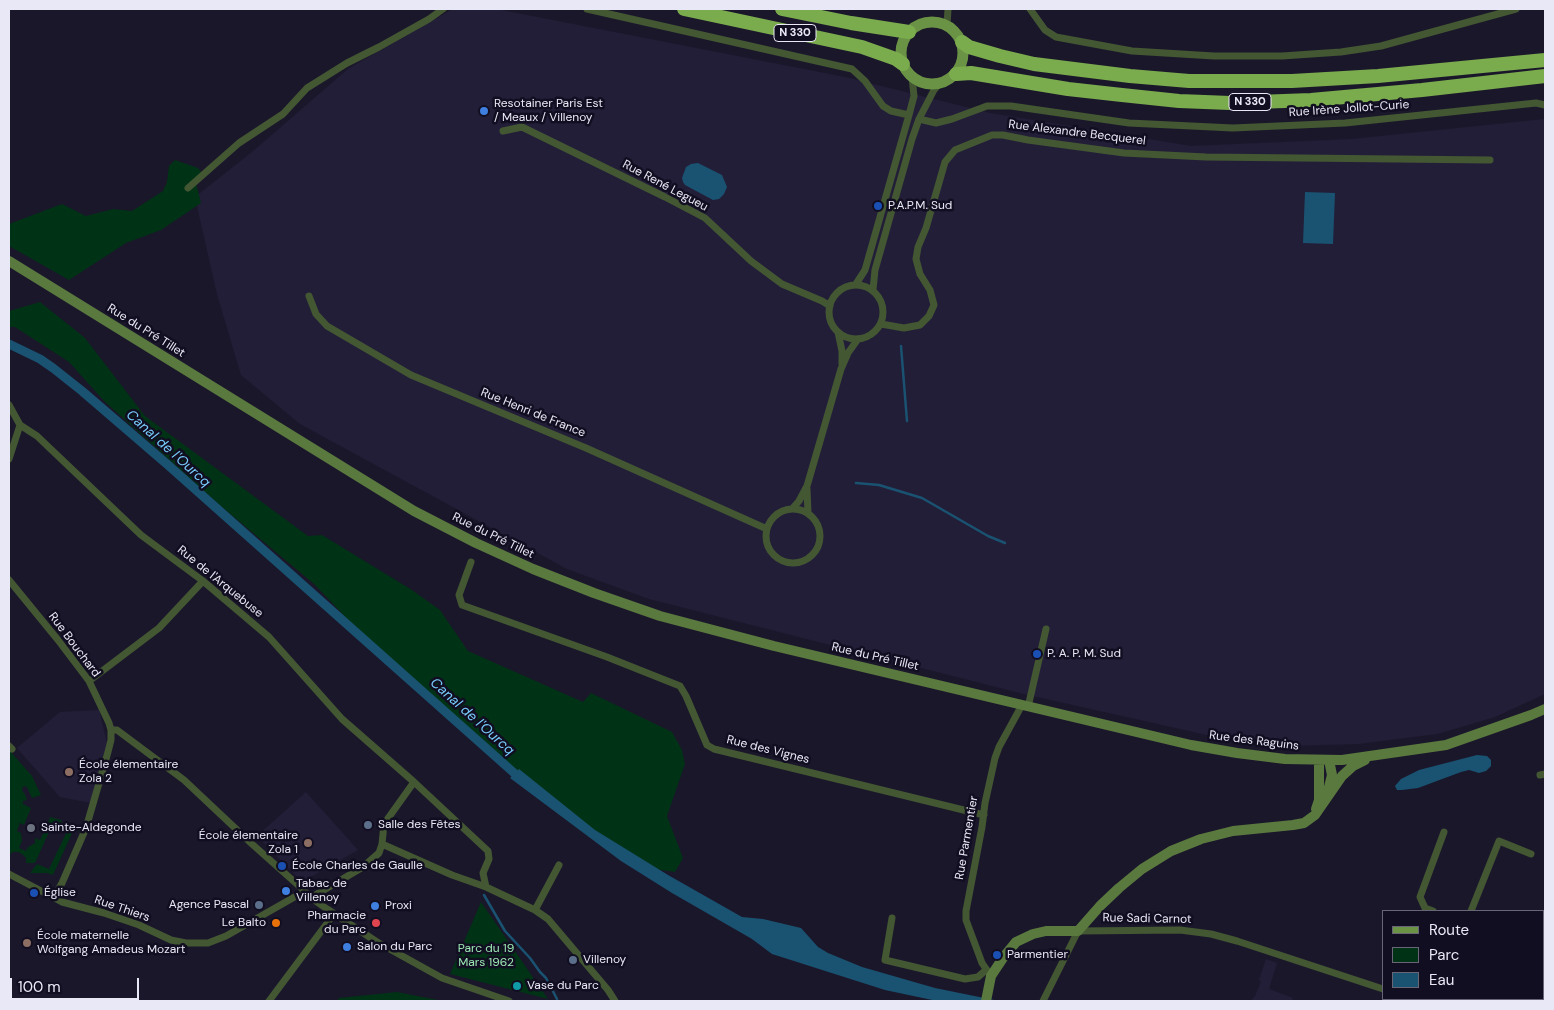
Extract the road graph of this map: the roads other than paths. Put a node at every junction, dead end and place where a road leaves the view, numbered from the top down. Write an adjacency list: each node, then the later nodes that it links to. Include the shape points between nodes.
1 (443, 9): 24 (street, via 307,88 283,114 240,143)
2 (587, 9): 20 (street, via 852,69 883,106)
3 (684, 9): 14 (highway, N 330, via 862,48)
4 (782, 9): 9 (highway, N 330)
5 (948, 9): 8 (street)
6 (1030, 9): 7 (street, via 1045,30 1056,37 1132,51 1214,56 1292,55 1365,49)
7 (1516, 9)
8 (947, 25): 9 (main road, via 927,22); 10 (main road, N 330)
9 (909, 32): 14 (main road, via 902,48)
10 (962, 42): 13 (highway, N 330, via 969,47 1034,64 1189,81 1292,81); 15 (main road, via 963,59)
11 (1545, 56): 13 (highway)
12 (1545, 60): 13 (highway, N 330)
13 (1527, 62)
14 (903, 64): 17 (main road)
15 (956, 74): 16 (highway, N 330, via 978,74 1068,89 1178,101 1230,103 1311,100); 18 (main road)
16 (1545, 76)
17 (912, 77): 18 (main road, via 926,83); 20 (street, via 914,96)
18 (940, 83): 21 (street)
19 (1545, 105): 21 (street, Rue Irène Jollot-Curie, via 1536,103 1345,123 1232,128 1129,123 1010,106 987,106 936,123)
20 (909, 116): 26 (street, via 865,270)
21 (919, 119): 27 (street, via 874,270)
22 (502, 132): 29 (street, Rue René Legueu, via 522,127 673,201 705,218 751,261 782,284)
23 (1490, 160): 30 (street, Rue Alexandre Becquerel, via 1197,157 1124,153 992,135 955,150 945,162 916,259 934,305 930,316 920,325 904,328)
24 (188, 188)
25 (9, 261): 46 (street, Rue du Pré Tillet, via 414,511 542,573 621,603 698,627)
26 (856, 284): 27 (street); 29 (street, via 839,290)
27 (873, 290): 30 (street, via 883,305)
28 (309, 296): 40 (street, Rue Henri de France, via 316,314 327,326 411,375)
29 (830, 306): 31 (street, via 830,320)
30 (881, 324): 32 (street, via 872,334)
31 (838, 332): 32 (street, via 844,337); 33 (street)
32 (858, 339): 33 (street, via 848,352)
33 (842, 369): 37 (street)
34 (9, 405): 35 (street, Rue de l'Arquebuse)
35 (20, 425): 36 (street); 43 (street, Rue de l'Arquebuse, via 37,436 141,535)
36 (9, 459)
37 (807, 486): 38 (street); 39 (street)
38 (792, 509): 39 (street); 40 (street, via 776,515)
39 (808, 513): 40 (street, via 818,527 819,544 808,558 799,562 781,560 774,555 766,538)
40 (767, 529)
41 (471, 562): 53 (street, Rue des Vignes, via 458,595 462,605 680,686 707,745 714,749)
42 (9, 580): 45 (street, Rue Bouchard)
43 (203, 581): 45 (street, via 159,628); 51 (street, Rue de l'Arquebuse, via 269,637 342,718)
44 (1046, 629): 46 (street, Rue Parmentier)
45 (89, 681): 48 (street, Rue Bouchard)
46 (1025, 706): 50 (street, Rue des Raguins, via 1190,745 1275,758); 53 (street, Rue Parmentier, via 999,747)
47 (1545, 708): 49 (street, Rue des Raguins, via 1446,745)
48 (111, 730): 62 (street, via 117,730 184,780); 63 (street, via 108,752 86,828)
49 (1373, 757): 50 (street, Rue des Raguins); 52 (street, via 1353,766 1342,776)
50 (1324, 760): 52 (street, via 1332,775); 54 (street)
51 (414, 782): 56 (street, via 384,824); 61 (street, Rue de l'Arquebuse, via 488,851 489,860 483,873)
52 (1323, 803): 54 (street)
53 (984, 815): 70 (street, Rue Parmentier, via 966,920)
54 (1315, 815): 69 (street, via 1293,826 1233,831 1201,839 1171,852 1142,869 1119,888)
55 (1444, 832): 65 (street, via 1420,897 1425,908)
56 (382, 840): 61 (street, via 452,875); 62 (street, via 380,853 363,867)
57 (1531, 854): 66 (street, via 1499,841)
58 (559, 865): 64 (street)
59 (12, 875): 60 (street); 63 (street, Rue Thiers)
60 (9, 883)
61 (486, 887): 64 (street)
62 (312, 897): 63 (street, Rue Thiers, via 298,895 226,936 201,944 171,940 139,925); 67 (street)
63 (54, 898)
64 (535, 910): 75 (street, via 558,930)
65 (1430, 910)
66 (1471, 910)
67 (334, 914): 73 (street); 74 (street, via 442,978)
68 (892, 918): 70 (street, via 885,960 965,979)
69 (1078, 931): 70 (street, Rue Sadi Carnot, via 1046,931 1016,942); 71 (street, Rue Sadi Carnot, via 1180,930 1211,934); 72 (street)
70 (988, 977): 76 (street)
71 (1382, 989)
72 (1044, 998)
73 (269, 1001)
74 (509, 1001)
75 (615, 1001)
76 (986, 1001)

